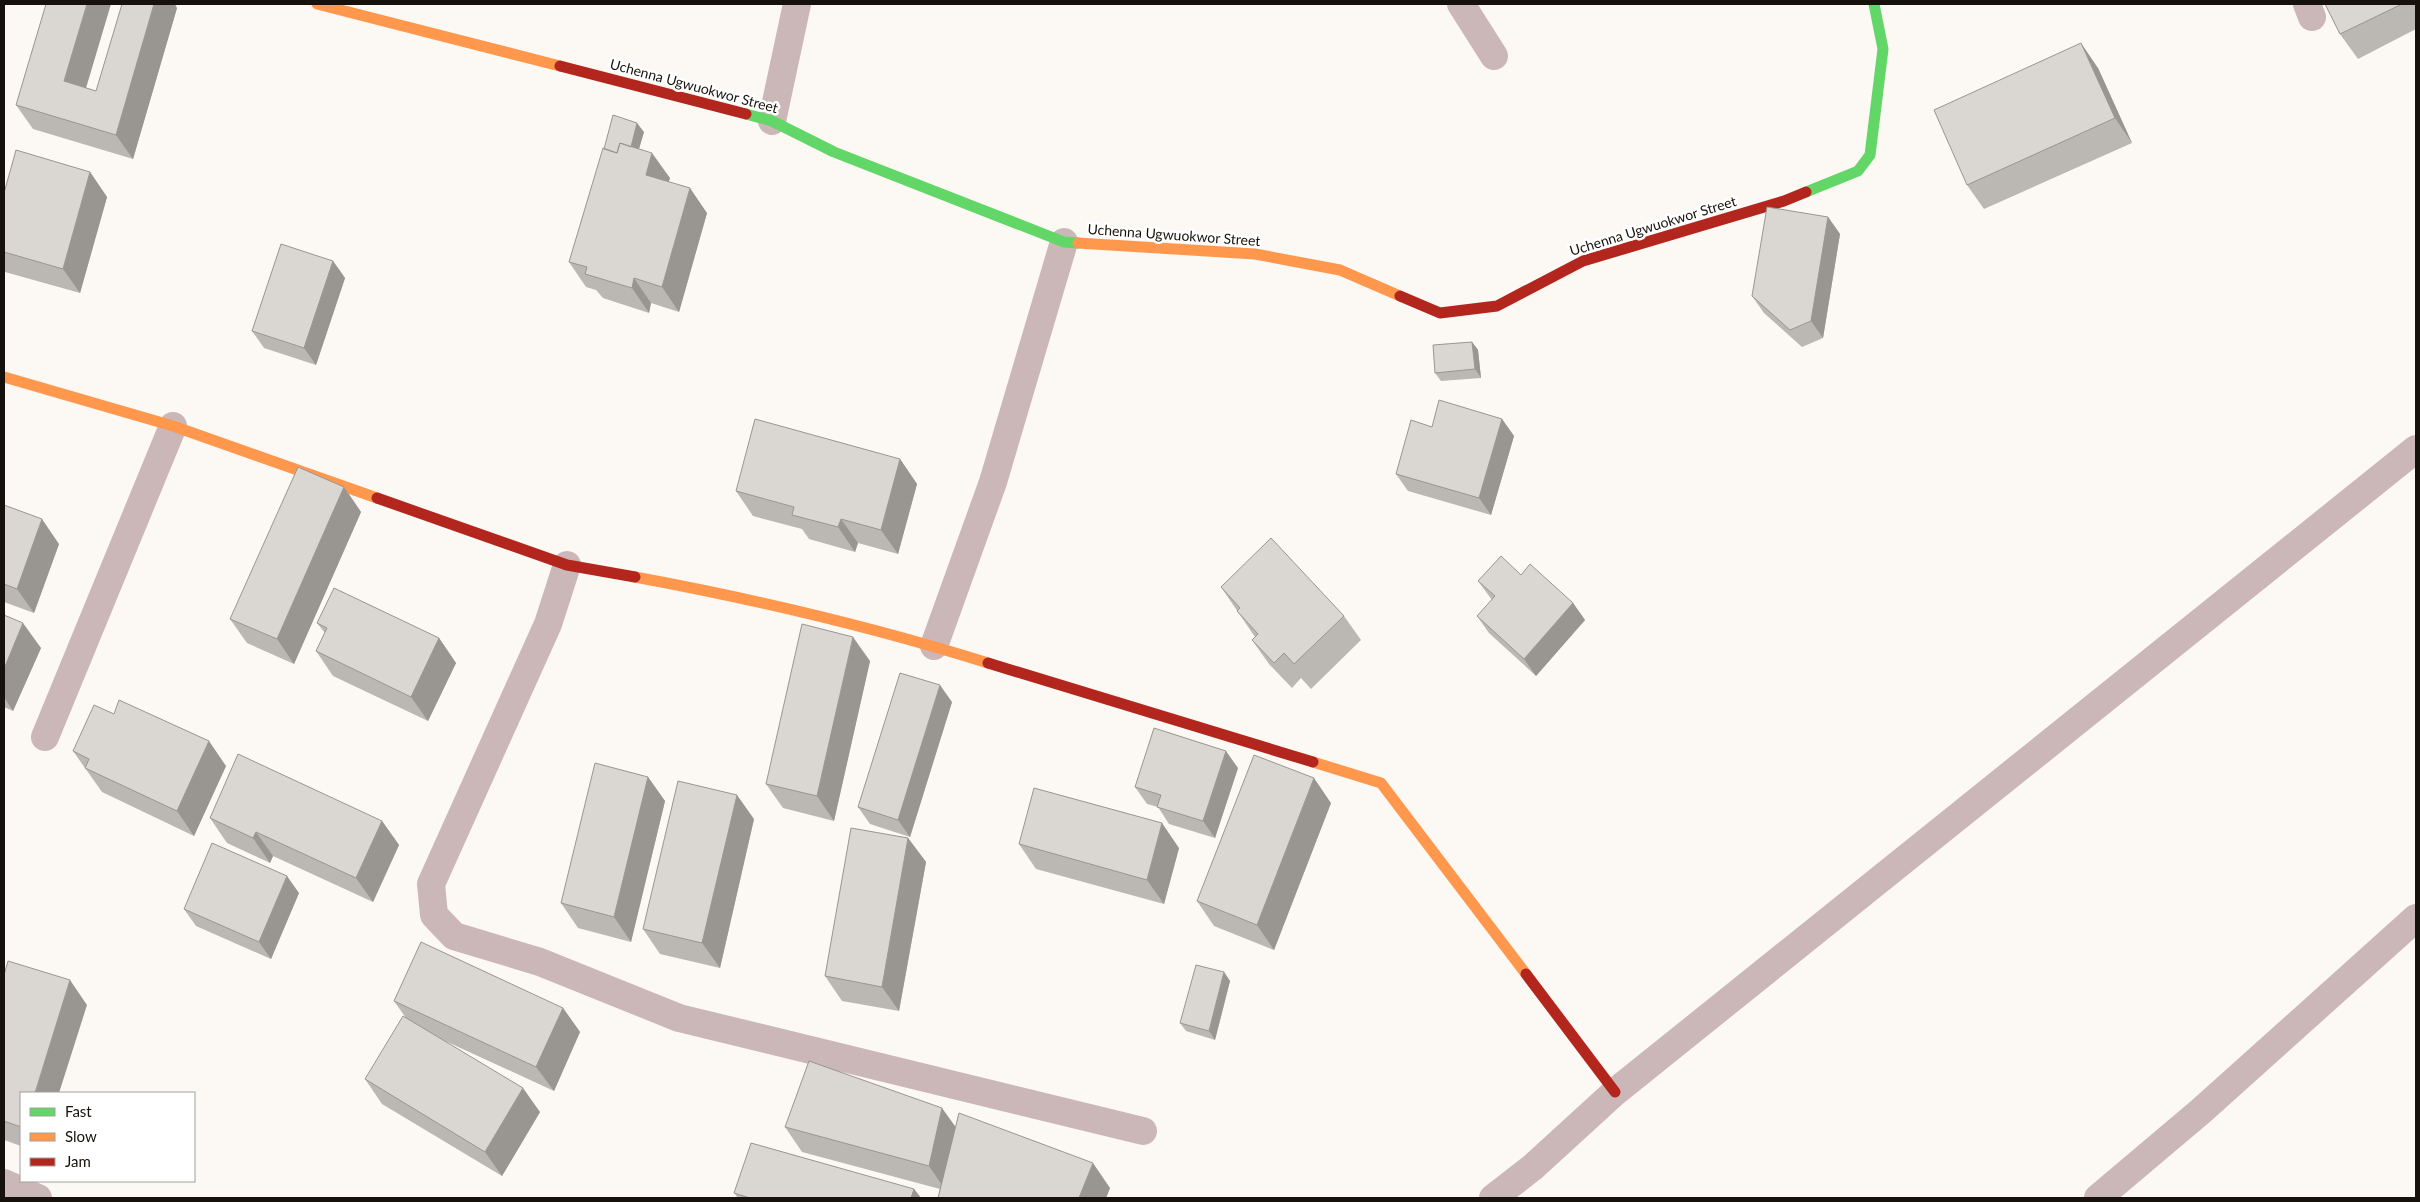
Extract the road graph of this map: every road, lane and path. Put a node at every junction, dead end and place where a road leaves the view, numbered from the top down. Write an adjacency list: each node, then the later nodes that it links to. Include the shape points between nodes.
1 (317, 4): 5 (street, Uchenna Ugwuokwor Street)
2 (796, 4): 7 (street)
3 (1460, 4): 6 (street)
4 (1874, 4): 8 (street, Uchenna Ugwuokwor Street, via 1883,49 1870,155 1858,171 1784,201 1583,261 1497,306 1440,314 1340,270 1255,254)
5 (375, 11): 7 (street, Uchenna Ugwuokwor Street)
6 (1494, 56)
7 (772, 121): 8 (street, Uchenna Ugwuokwor Street, via 834,152)
8 (1064, 242): 13 (street, via 993,482)
9 (4, 377): 10 (street)
10 (173, 426): 12 (street); 14 (street)
11 (2416, 449): 16 (street)
12 (567, 565): 13 (street, via 704,590); 17 (street, via 548,624 431,884 434,915 454,936 540,962 679,1018)
13 (934, 646): 16 (street, via 1381,783)
14 (44, 737)
15 (2416, 918): 21 (street, via 2201,1112)
16 (1615, 1092): 20 (street, via 1533,1167)
17 (1143, 1131)
18 (4, 1184): 19 (street)
19 (38, 1198)
20 (1493, 1198)
21 (2098, 1198)

